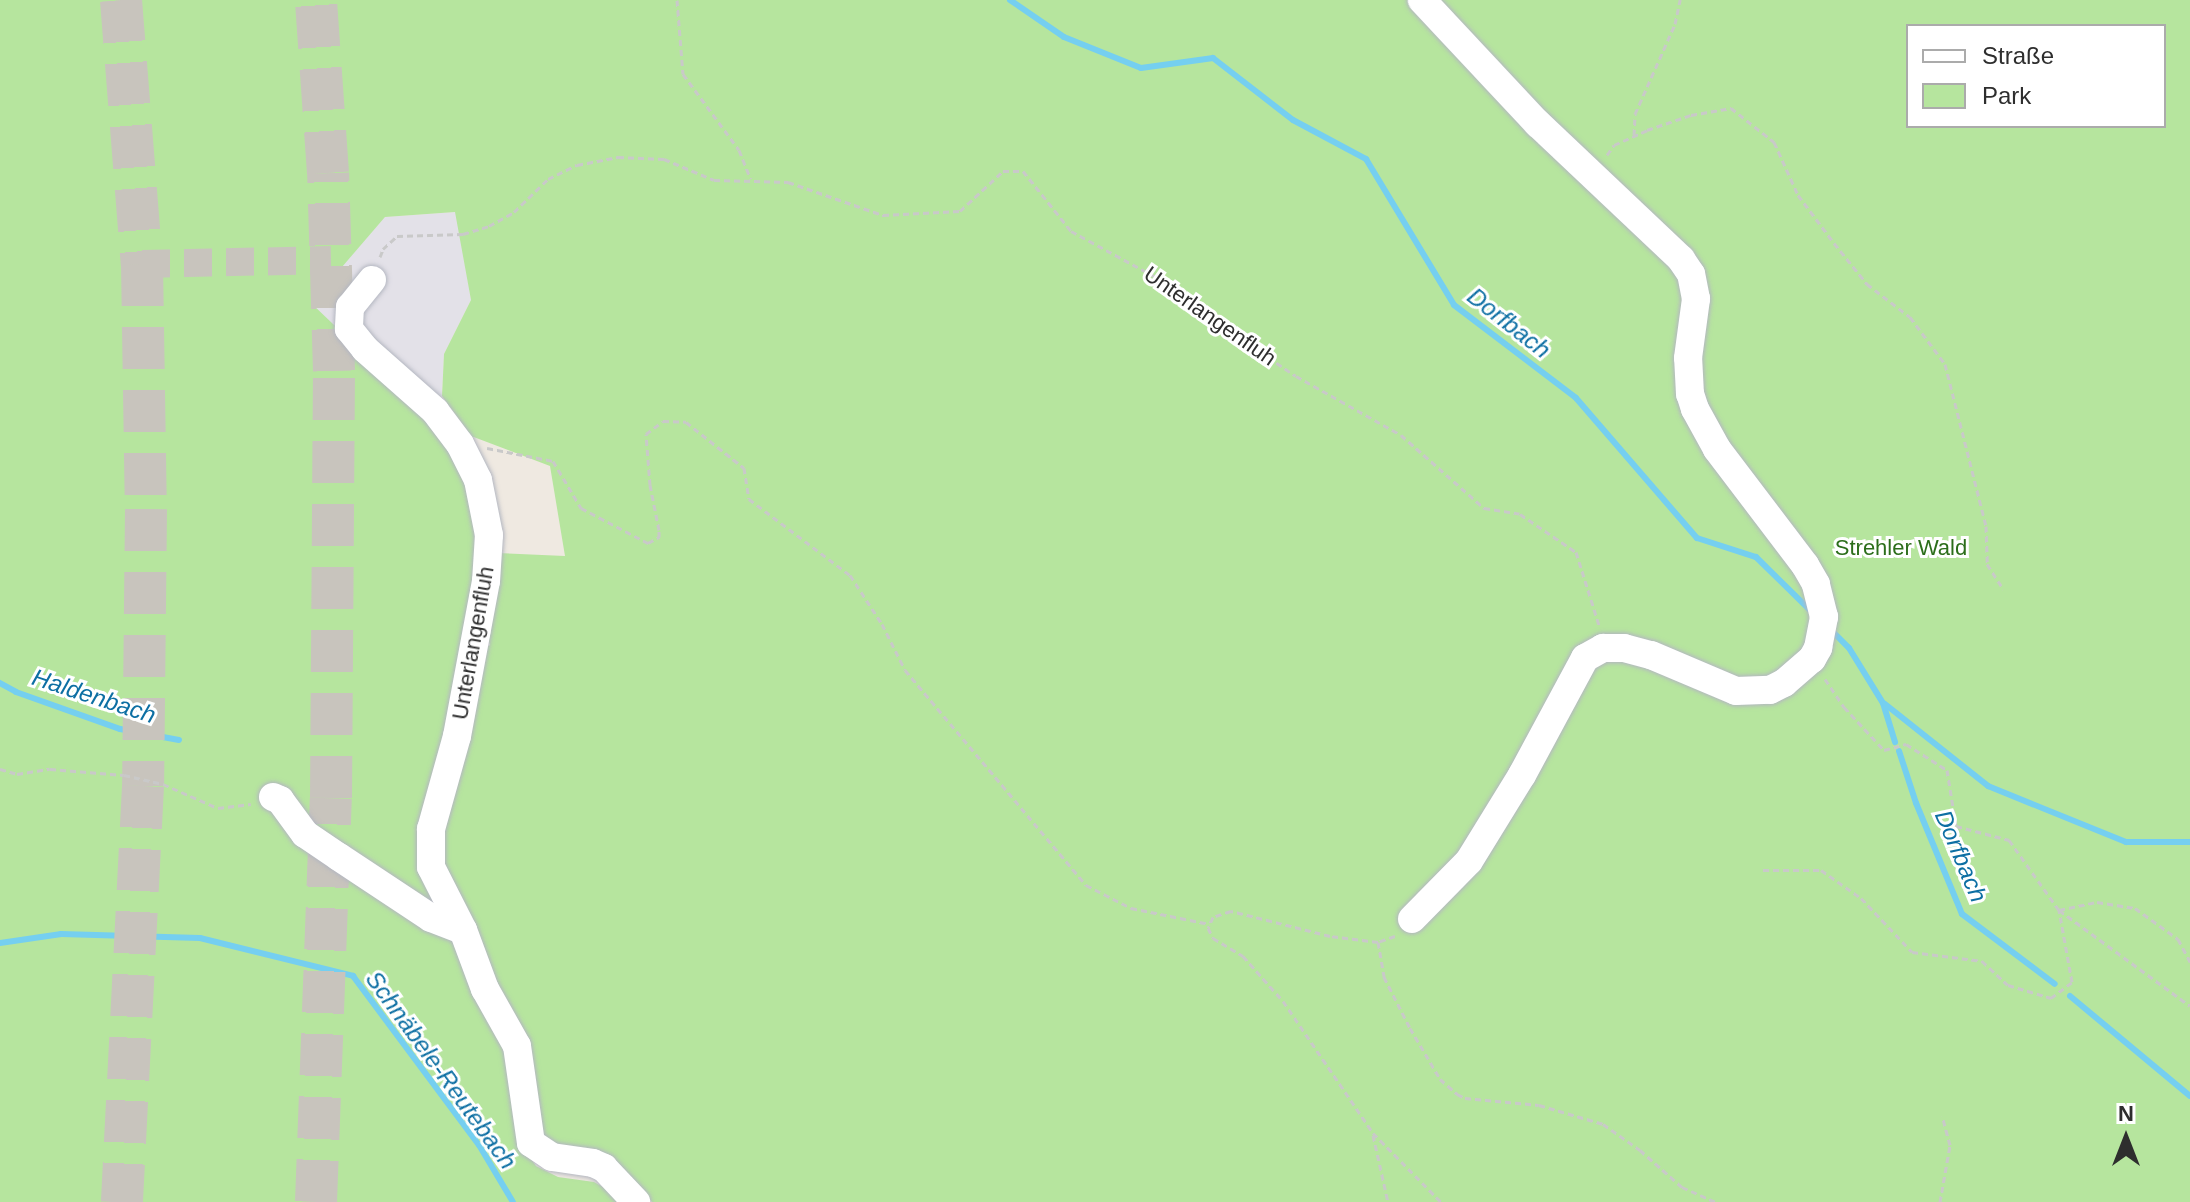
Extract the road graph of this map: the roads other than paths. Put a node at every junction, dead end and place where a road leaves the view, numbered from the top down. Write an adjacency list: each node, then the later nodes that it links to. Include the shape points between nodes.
1 (1422, 0): 4 (street, via 1517,102 1658,233 1691,274 1696,299 1688,378 1695,409 1717,449 1805,565 1816,584 1823,624 1812,659 1784,683 1752,692 1736,691 1624,648 1603,648 1585,658 1464,869)
2 (372, 280): 5 (street, Unterlangenfluh, via 350,307 349,329 435,411 460,444 484,499 489,535 486,581 429,854 436,880)
3 (273, 797): 5 (street, via 316,842 431,918)
4 (1412, 919)
5 (463, 930): 6 (street, Unterlangenfluh, via 485,989 517,1046 531,1143 552,1157 604,1168)
6 (636, 1202)

